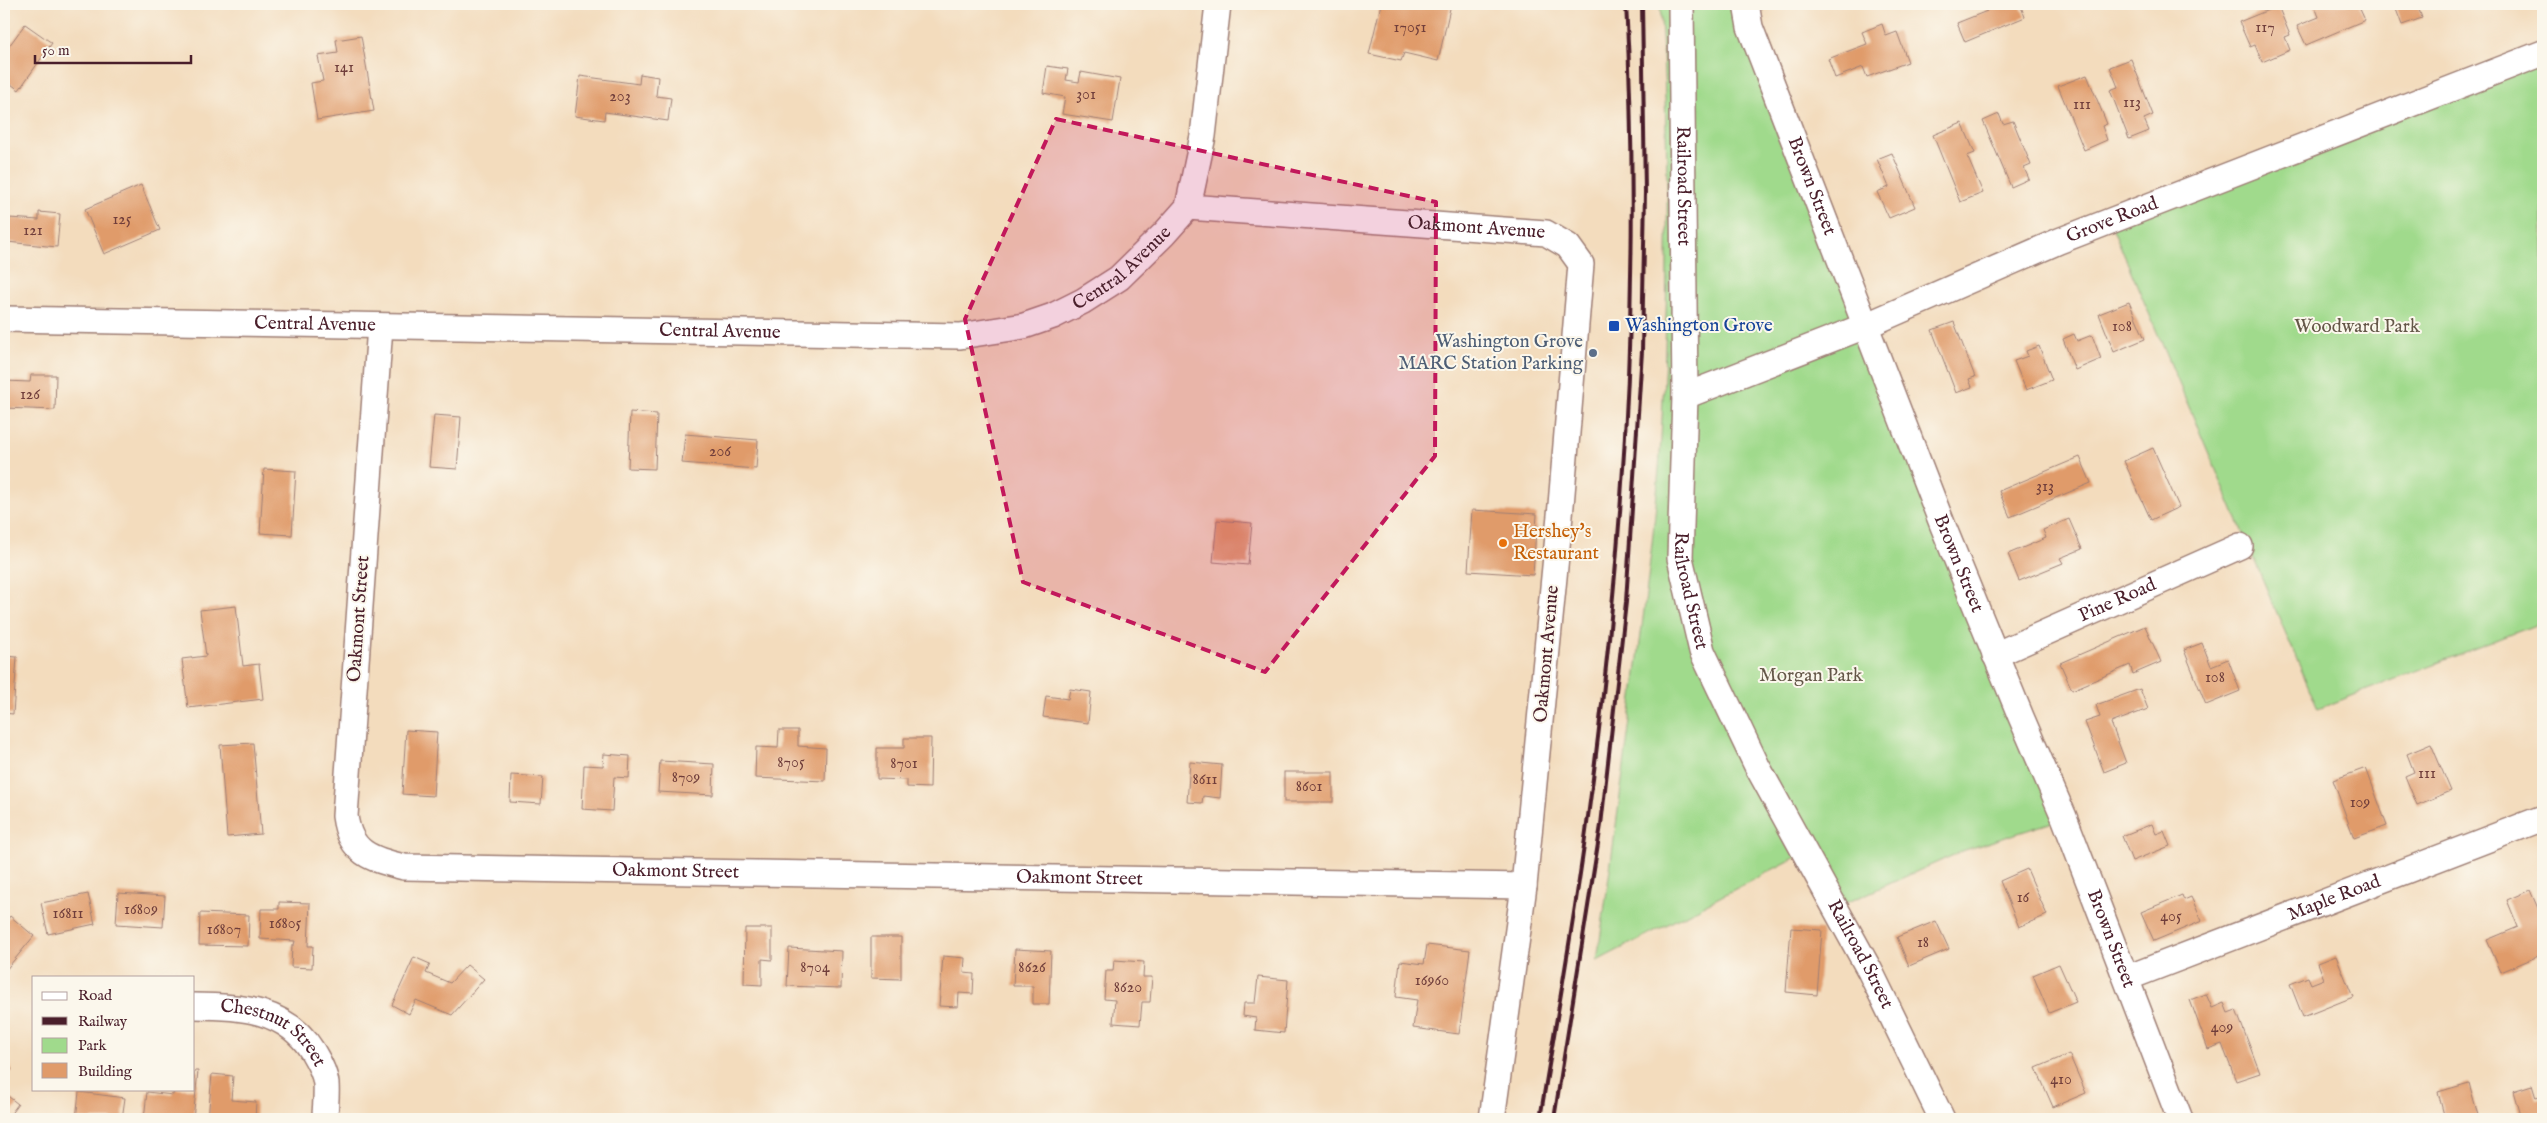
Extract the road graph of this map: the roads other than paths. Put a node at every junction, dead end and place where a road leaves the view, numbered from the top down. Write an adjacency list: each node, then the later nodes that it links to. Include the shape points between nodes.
1 (1218, 4): 5 (street, Central Avenue, via 1203,136)
2 (1681, 4): 9 (street, Railroad Street)
3 (1746, 4): 8 (street, Brown Street, via 1750,26)
4 (2543, 53): 8 (street, Grove Road, via 2059,241)
5 (1188, 207): 7 (street, Central Avenue, via 1119,278 1083,301 1024,326 960,336); 13 (street, Oakmont Avenue, via 1546,232 1568,246 1581,264 1560,521)
6 (4, 319): 7 (street, Central Avenue)
7 (380, 326): 13 (street, Oakmont Street, via 345,816 347,832 358,848 373,859 404,867)
8 (1865, 326): 9 (street, Grove Road); 11 (street, Brown Street)
9 (1685, 396): 18 (street, Railroad Street, via 1680,558 1702,651 1758,766 1870,972)
10 (2240, 546): 11 (street, Pine Road)
11 (1995, 655): 14 (street, Brown Street)
12 (2543, 818): 14 (street, Maple Road)
13 (1524, 886): 17 (street, Oakmont Avenue)
14 (2127, 978): 19 (street, Brown Street)
15 (195, 1006): 16 (street, Chestnut Street, via 258,1010 297,1031 320,1063 326,1083)
16 (325, 1119)
17 (1492, 1119)
18 (1942, 1119)
19 (2180, 1119)

